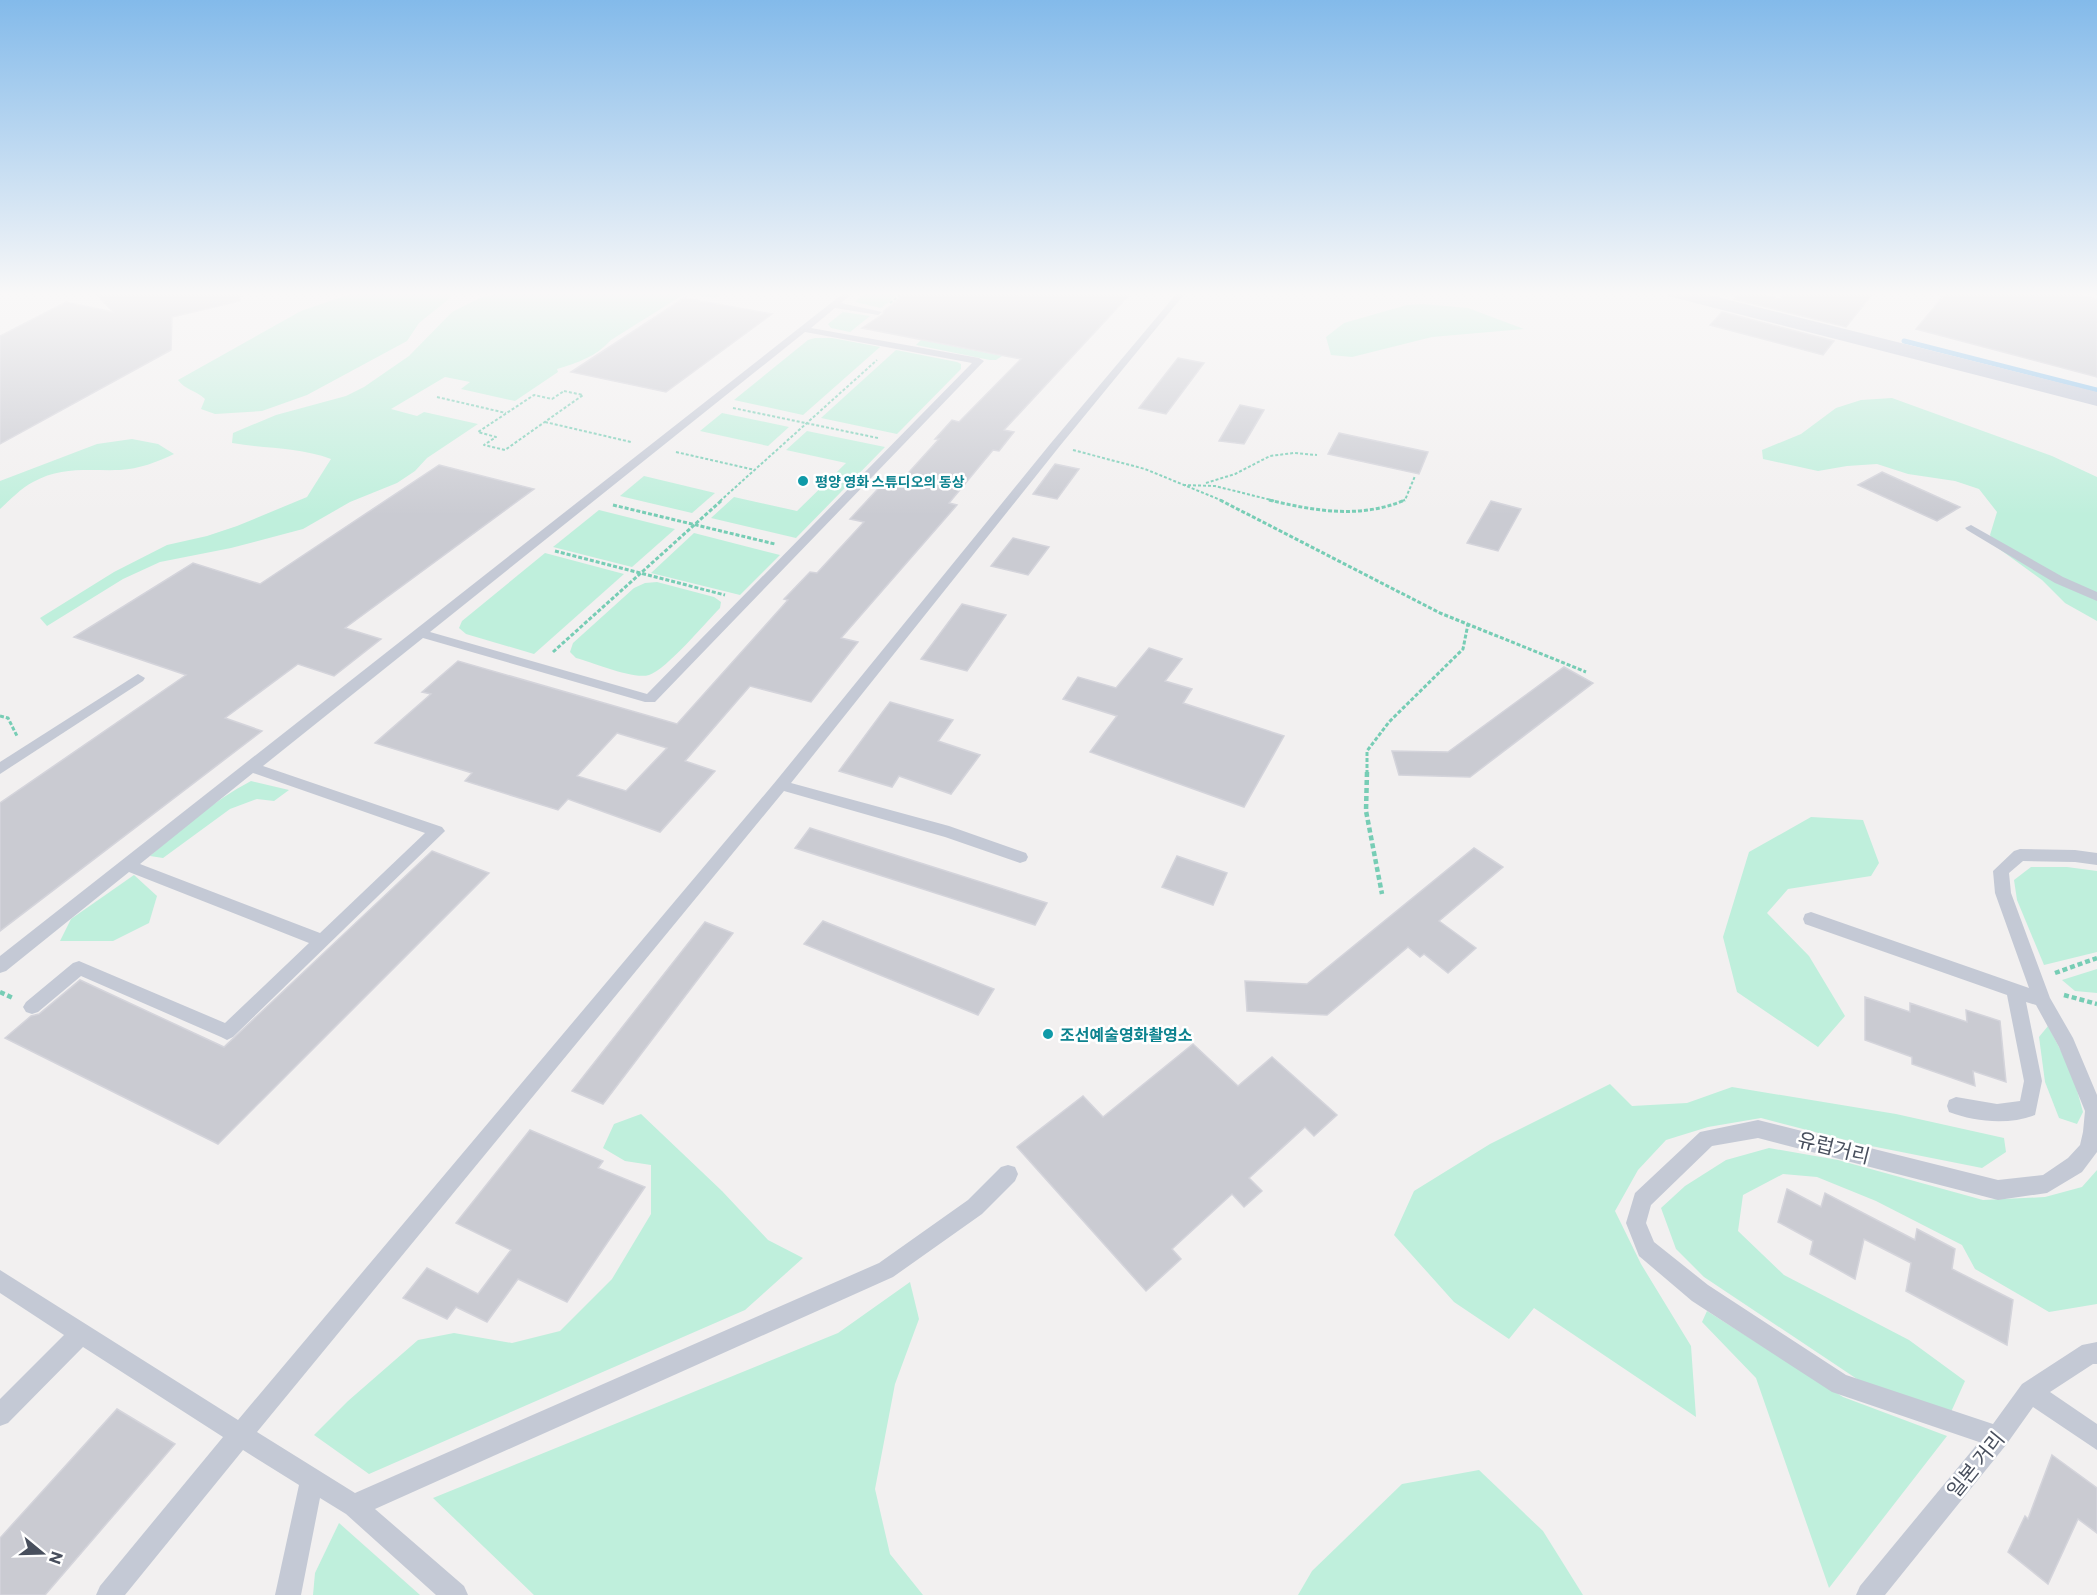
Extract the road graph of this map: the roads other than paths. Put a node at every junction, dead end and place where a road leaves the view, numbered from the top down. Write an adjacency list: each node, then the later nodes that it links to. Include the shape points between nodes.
1 (756, 366): 8 (lane)
2 (974, 366): 8 (lane, via 650,699)
3 (1120, 366): 12 (lane)
4 (1969, 366): 5 (main road)
5 (2097, 399)
6 (1971, 528): 7 (lane)
7 (2097, 597)
8 (420, 633): 10 (lane)
9 (138, 678): 11 (lane)
10 (251, 767): 15 (lane); 17 (lane, via 437,831)
11 (0, 769)
12 (781, 785): 13 (lane, via 948,832); 29 (lane)
13 (1020, 857)
14 (2097, 859): 20 (lane, 유럽거리, via 2020,855 2001,870 2003,893)
15 (127, 865): 17 (lane); 18 (lane)
16 (1811, 919): 19 (lane)
17 (322, 941): 21 (lane, via 227,1032 79,968)
18 (0, 966)
19 (2015, 991): 20 (lane); 22 (lane, via 2033,1081 2028,1109 1997,1113)
20 (2042, 1000): 30 (lane, 유럽거리, via 2067,1044 2094,1111 2088,1150 2075,1165 2047,1184 1998,1190 1758,1129 1707,1138 1642,1200 1636,1223 1647,1249 1700,1293 1840,1384)
21 (33, 1007)
22 (1956, 1106)
23 (1008, 1174): 33 (lane, via 975,1208 886,1270)
24 (0, 1281): 25 (lane)
25 (80, 1334): 28 (lane); 29 (lane)
26 (2097, 1353): 27 (lane, 일본 거리, via 2090,1353)
27 (2030, 1392): 30 (lane, 일본 거리); 31 (lane)
28 (0, 1415)
29 (240, 1435): 32 (lane); 34 (lane)
30 (1998, 1437): 37 (lane, 일본 거리)
31 (2097, 1438)
32 (312, 1479): 33 (lane); 35 (lane)
33 (354, 1506): 36 (lane)
34 (110, 1595)
35 (288, 1595)
36 (455, 1595)
37 (1869, 1595)

